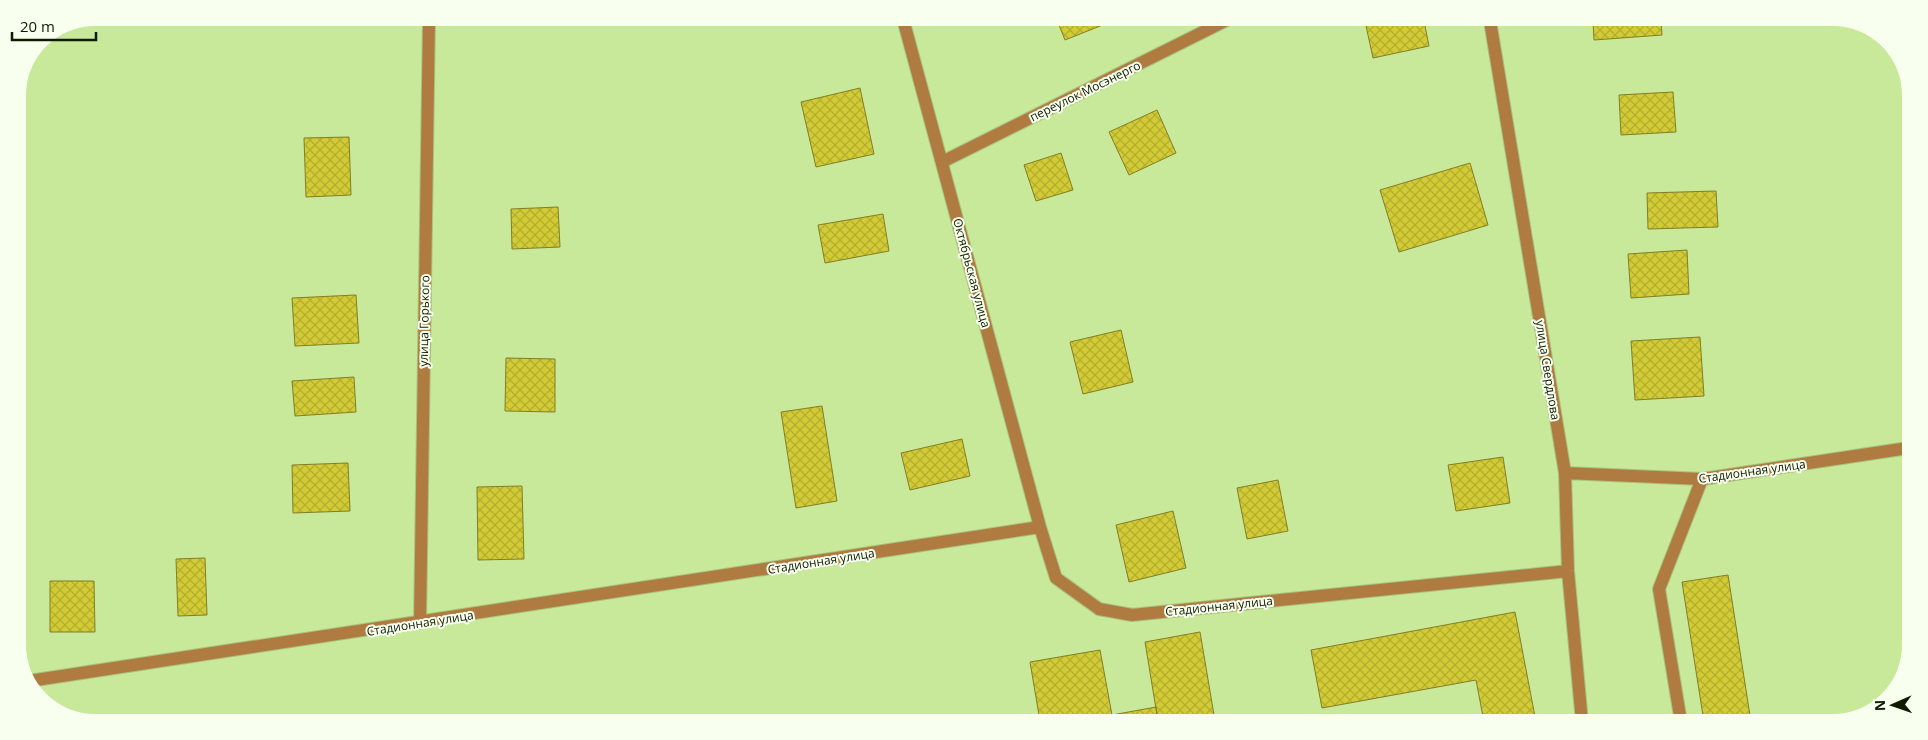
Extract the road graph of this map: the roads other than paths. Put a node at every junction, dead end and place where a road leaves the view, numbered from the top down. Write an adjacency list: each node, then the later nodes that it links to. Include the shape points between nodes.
1 (429, 26): 11 (street, улица Горького)
2 (905, 26): 5 (street, Октябрьская улица)
3 (1215, 26): 5 (street, переулок Мосэнерго)
4 (1491, 26): 7 (street, улица Свердлова)
5 (942, 162): 9 (street, Октябрьская улица)
6 (1902, 449): 8 (street, Стадионная улица)
7 (1565, 473): 8 (street, Стадионная улица); 10 (street, улица Свердлова)
8 (1702, 479): 14 (street, via 1659,590)
9 (1040, 527): 10 (street, Стадионная улица, via 1056,578 1099,609 1132,614); 11 (street, Стадионная улица)
10 (1568, 571): 13 (street, улица Свердлова)
11 (420, 623): 12 (street, Стадионная улица)
12 (36, 680)
13 (1581, 714)
14 (1680, 714)

